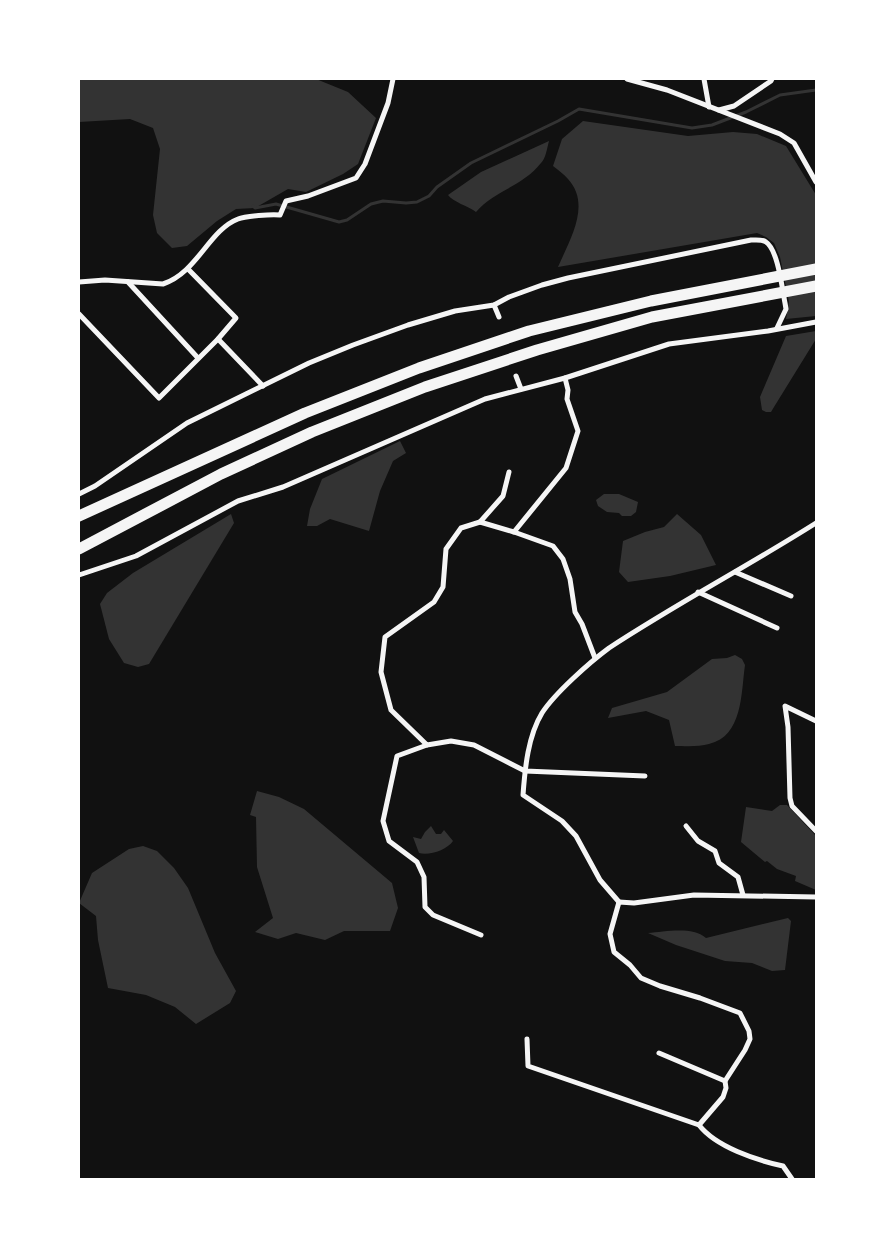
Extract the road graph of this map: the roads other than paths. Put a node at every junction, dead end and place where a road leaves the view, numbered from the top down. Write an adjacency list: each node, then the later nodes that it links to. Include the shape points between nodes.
1 (393, 79): 8 (street, via 388,103 365,164 356,178 286,201 280,215 238,219 223,228)
2 (627, 79): 5 (street, via 667,90)
3 (704, 79): 5 (street)
4 (772, 79): 6 (street, via 734,106)
5 (709, 107): 6 (street)
6 (718, 110): 7 (street, via 780,134 794,144)
7 (816, 182)
8 (188, 269): 11 (street, via 163,284); 18 (street, via 236,318)
9 (816, 269): 26 (highway, via 651,301 528,331 419,368 305,414)
10 (79, 282): 11 (street)
11 (128, 282): 19 (street)
12 (816, 286): 30 (highway, via 652,317 425,387 312,432 220,474)
13 (494, 305): 15 (street); 17 (street, via 568,278 764,240 772,247 777,262 786,309); 22 (street, via 454,311 408,325 335,352)
14 (79, 314): 19 (street, via 158,398)
15 (499, 317)
16 (816, 322): 17 (street)
17 (777, 328): 21 (street, via 669,344)
18 (218, 339): 19 (street); 22 (street)
19 (198, 358)
20 (516, 376): 23 (street)
21 (565, 378): 23 (street); 29 (street, via 567,399 578,431 566,468)
22 (263, 386): 25 (street, via 187,423)
23 (521, 389): 32 (street, via 485,399 283,487 238,501 136,556)
24 (509, 472): 27 (street, via 503,496)
25 (79, 494)
26 (79, 516)
27 (480, 522): 29 (street); 38 (street, via 460,528 446,549 443,587 434,602 385,637 381,672 391,710)
28 (816, 523): 31 (street)
29 (514, 532): 36 (street, via 553,546 562,560 570,578 575,612)
30 (79, 549)
31 (735, 572): 33 (street); 34 (street)
32 (79, 575)
33 (698, 592): 35 (street); 36 (street)
34 (791, 596)
35 (777, 628)
36 (595, 658): 39 (street, via 542,712 533,734)
37 (816, 721): 42 (street, via 785,706 790,798 792,806)
38 (427, 746): 39 (street, via 451,741 474,745); 46 (street, via 397,756 383,821 389,841 417,862 424,877 425,907 432,915)
39 (525, 771): 40 (street); 45 (street, via 523,795 562,821 576,836 600,880)
40 (645, 776)
41 (686, 826): 43 (street, via 698,841 715,851 719,863 738,877)
42 (816, 831)
43 (743, 895): 44 (street); 45 (street, via 694,895)
44 (816, 897)
45 (619, 902): 49 (street, via 610,934 614,952 640,978 740,1013 743,1018 750,1039)
46 (481, 935)
47 (527, 1039): 50 (street, via 528,1066)
48 (659, 1053): 49 (street)
49 (725, 1081): 50 (street, via 723,1097)
50 (699, 1125): 51 (street, via 723,1144 762,1161 783,1166)
51 (792, 1179)

